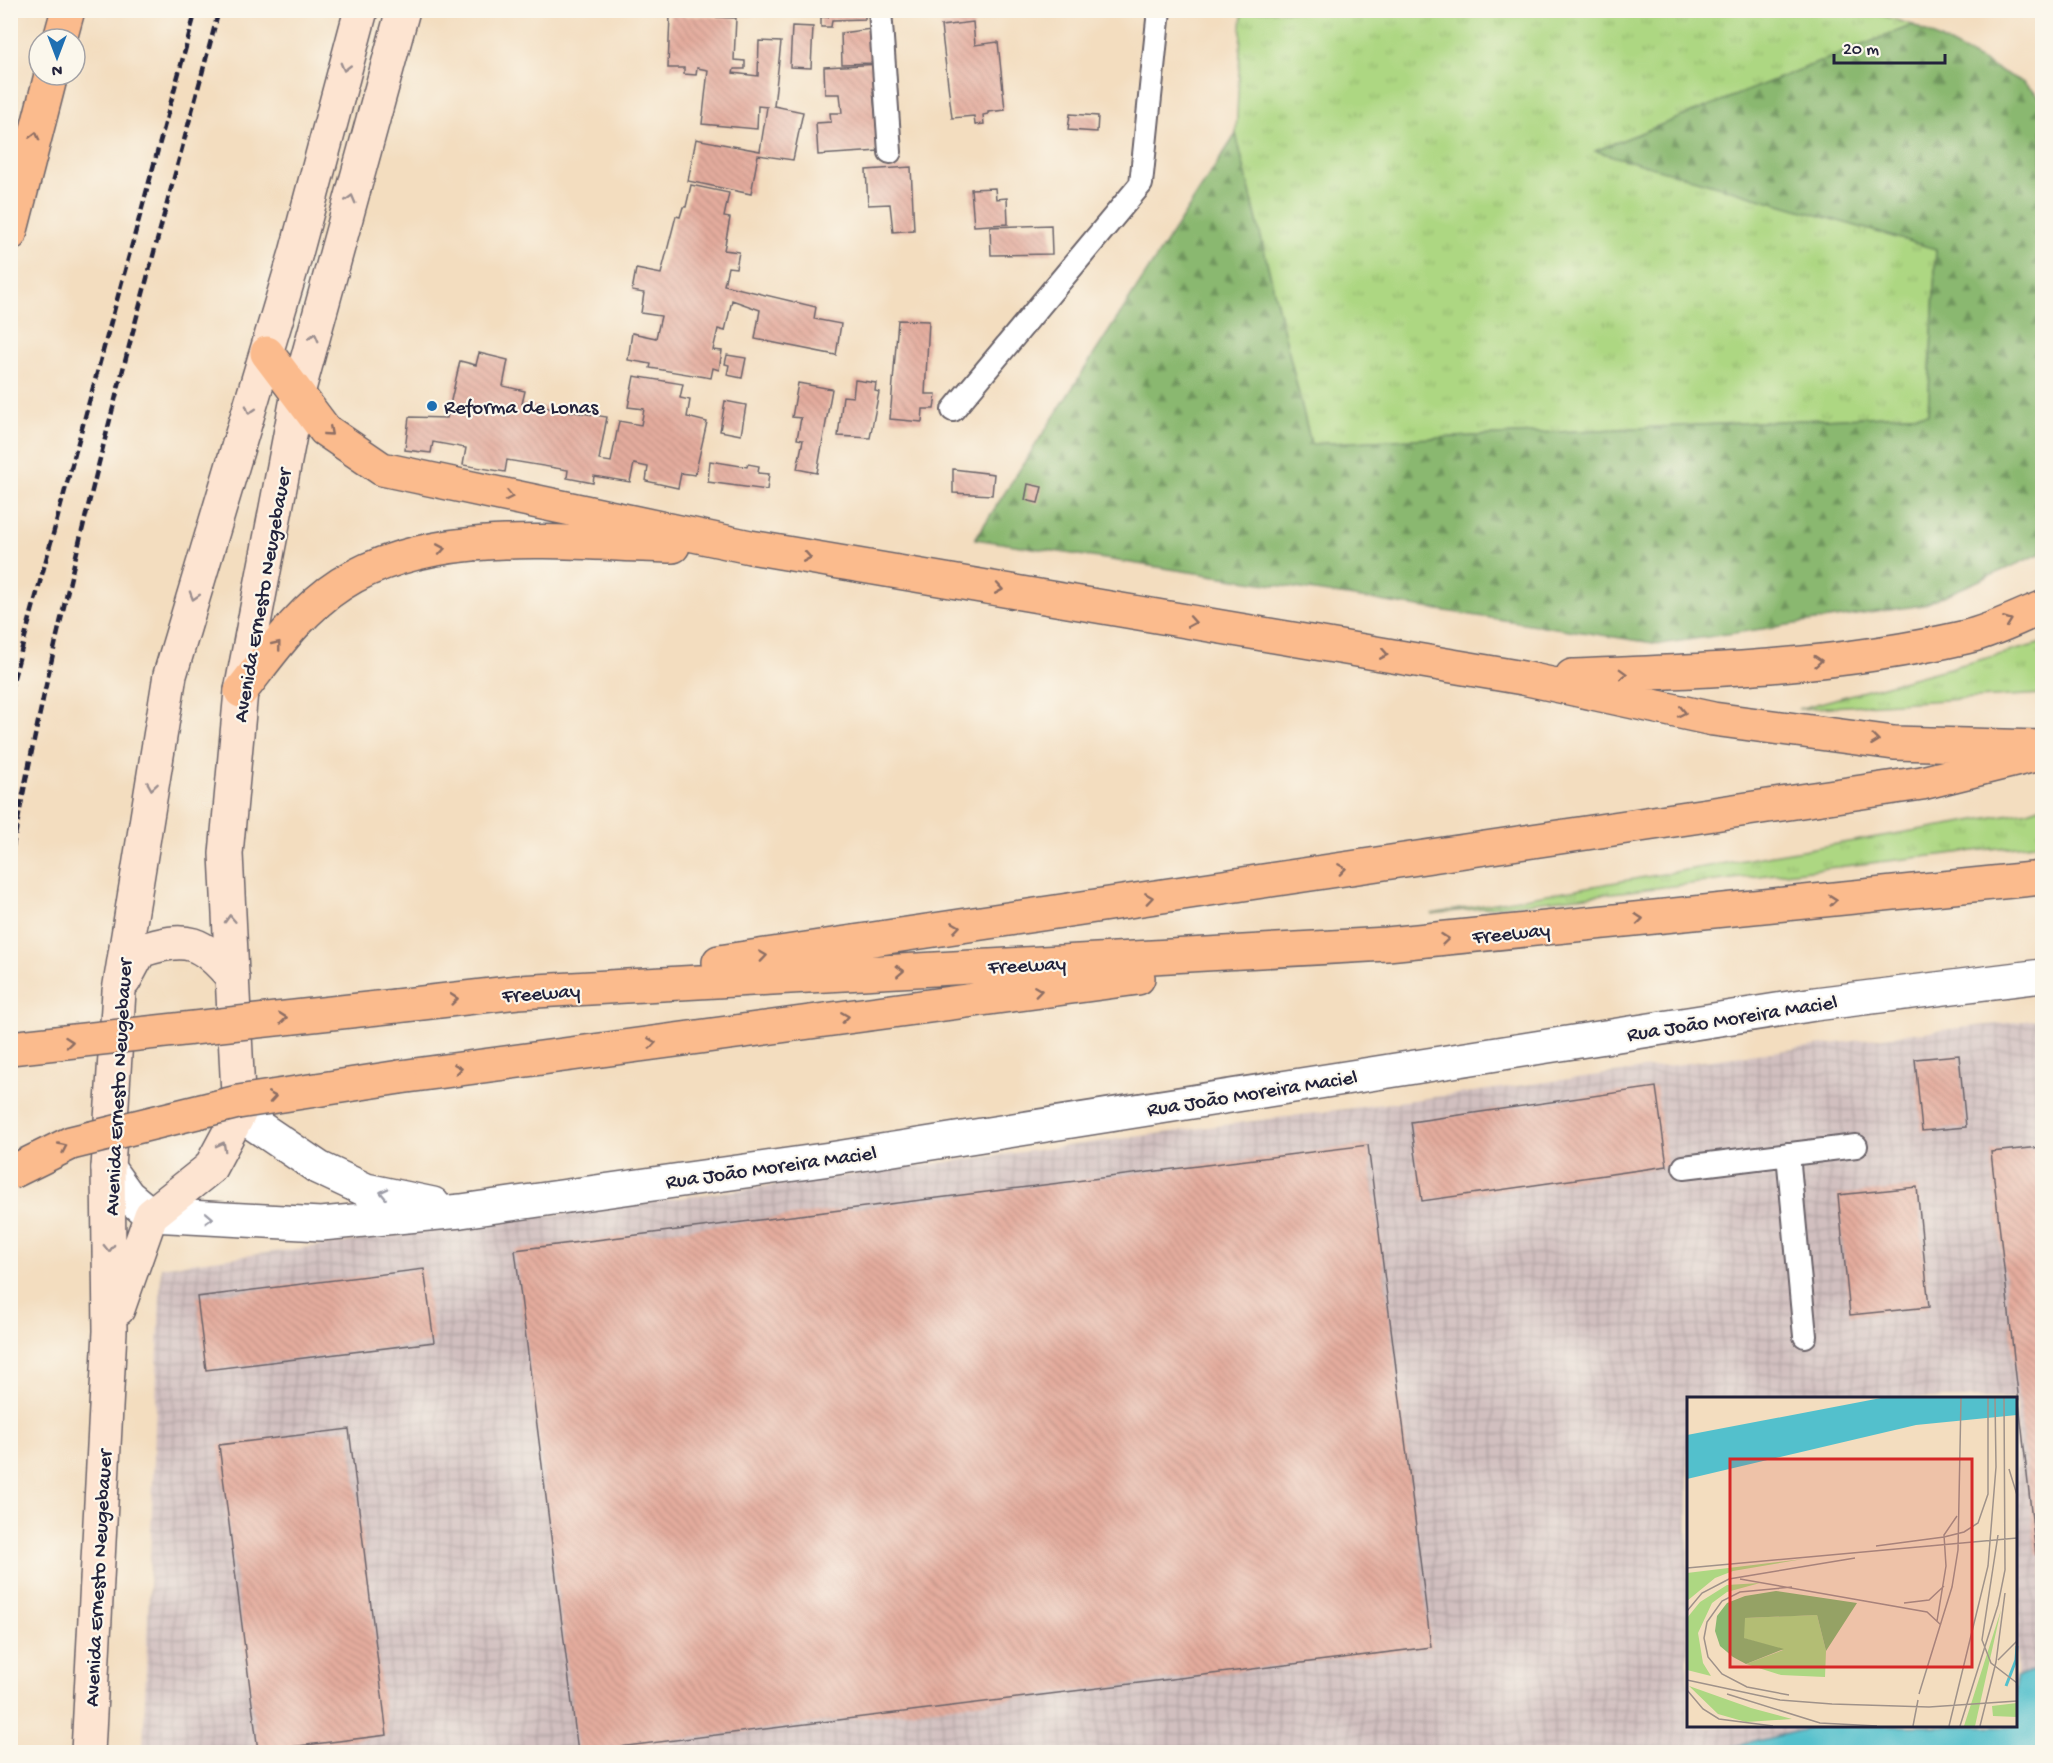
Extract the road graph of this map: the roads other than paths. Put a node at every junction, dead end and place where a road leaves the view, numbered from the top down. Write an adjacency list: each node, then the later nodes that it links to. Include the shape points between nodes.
1 (68, 10): 6 (highway)
2 (360, 10): 10 (main road, Avenida Ernesto Neugebauer, one-way to 10)
3 (403, 10): 11 (main road, Avenida Ernesto Neugebauer, one-way to 3)
4 (880, 10): 8 (lane)
5 (1159, 10): 12 (lane, via 1141,184)
6 (63, 27)
7 (48, 87): 9 (highway, one-way to 7)
8 (890, 152)
9 (10, 234)
10 (267, 354): 11 (highway); 23 (main road, Avenida Ernesto Neugebauer, one-way to 23, via 170,675)
11 (298, 393): 13 (highway, one-way to 13, via 326,430 382,469); 16 (main road, Avenida Ernesto Neugebauer)
12 (953, 410)
13 (750, 547): 15 (highway, one-way to 15); 16 (highway, one-way to 13, via 296,622 317,603 341,584 370,569 412,554 498,542)
14 (2043, 608): 15 (highway, one-way to 14, via 1710,671 1839,659 1968,636)
15 (1523, 678): 17 (highway, one-way to 17, via 1713,719 1894,743)
16 (241, 691): 22 (main road, Avenida Ernesto Neugebauer, one-way to 16, via 226,854)
17 (2043, 747)
18 (2043, 753): 24 (highway, one-way to 18, via 1922,783)
19 (2043, 878): 20 (highway, Freeway, one-way to 19)
20 (1387, 945): 24 (highway, Freeway, one-way to 20); 31 (highway, one-way to 20, bridge, via 71,1143 238,1102)
21 (2043, 976): 32 (street, Rua João Moreira Maciel, via 1815,1004 830,1159)
22 (233, 978): 23 (main road, via 212,953 188,943 165,943 140,951); 26 (main road, Avenida Ernesto Neugebauer)
23 (119, 991): 30 (main road, Avenida Ernesto Neugebauer)
24 (518, 992): 25 (highway, Freeway, one-way to 24, bridge)
25 (10, 1048)
26 (239, 1114): 32 (street, Rua João Moreira Maciel, one-way to 26, via 366,1190 319,1168); 33 (main road, Avenida Ernesto Neugebauer, one-way to 26, via 210,1168)
27 (1856, 1146): 28 (lane)
28 (1788, 1154): 29 (lane); 35 (lane)
29 (1684, 1167)
30 (108, 1168): 33 (street, via 128,1196); 34 (main road, Avenida Ernesto Neugebauer, one-way to 34)
31 (10, 1173)
32 (461, 1210): 33 (street, Rua João Moreira Maciel, one-way to 32, via 321,1224)
33 (152, 1215): 34 (main road, Avenida Ernesto Neugebauer)
34 (110, 1331): 36 (main road, Avenida Ernesto Neugebauer)
35 (1805, 1336)
36 (88, 1752)

